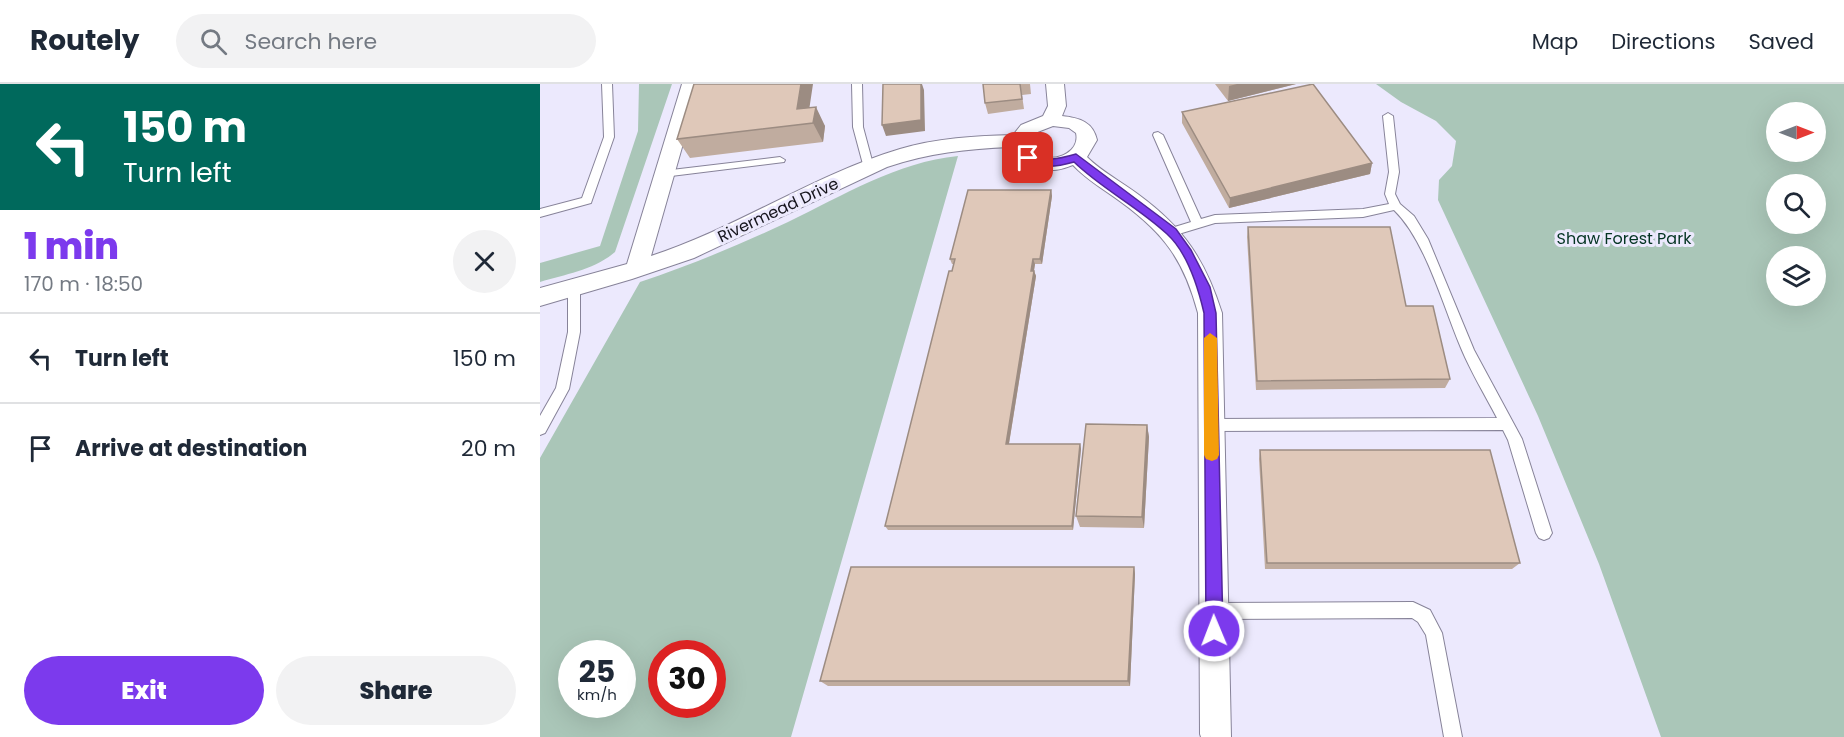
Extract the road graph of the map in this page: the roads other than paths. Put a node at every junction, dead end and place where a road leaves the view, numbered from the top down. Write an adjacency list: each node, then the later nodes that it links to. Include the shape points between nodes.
1 (607, 84): 14 (lane, via 609,137 587,200)
2 (691, 84): 12 (street)
3 (857, 84): 11 (lane, via 858,127)
4 (1055, 84): 6 (street, via 1057,106)
5 (1388, 116): 13 (lane, via 1394,172 1390,194)
6 (1051, 120): 8 (street, via 1028,129); 9 (street, via 1073,122 1085,130 1088,145)
7 (1158, 135): 15 (lane)
8 (1019, 141): 9 (street, via 1021,152 1034,161 1058,163); 11 (street, Rivermead Drive, via 940,146 906,153)
9 (1076, 157): 16 (street)
10 (780, 160): 12 (lane)
11 (868, 168): 17 (street, Rivermead Drive, via 704,245)
12 (663, 174): 17 (street)
13 (1396, 206): 15 (lane, via 1363,213 1215,219); 20 (lane, via 1422,239 1468,350)
14 (540, 213)
15 (1197, 224): 16 (lane)
16 (1172, 232): 21 (street, via 1204,287 1210,313)
17 (637, 268): 18 (street, Rivermead Drive)
18 (574, 288): 19 (street, Rivermead Drive); 22 (lane, via 574,332 562,388)
19 (540, 297)
20 (1507, 424): 21 (lane); 23 (lane)
21 (1211, 425): 24 (street)
22 (540, 429)
23 (1544, 533)
24 (1214, 610): 25 (street); 26 (lane, via 1413,610 1424,616 1434,633)
25 (1216, 736)
26 (1454, 737)

